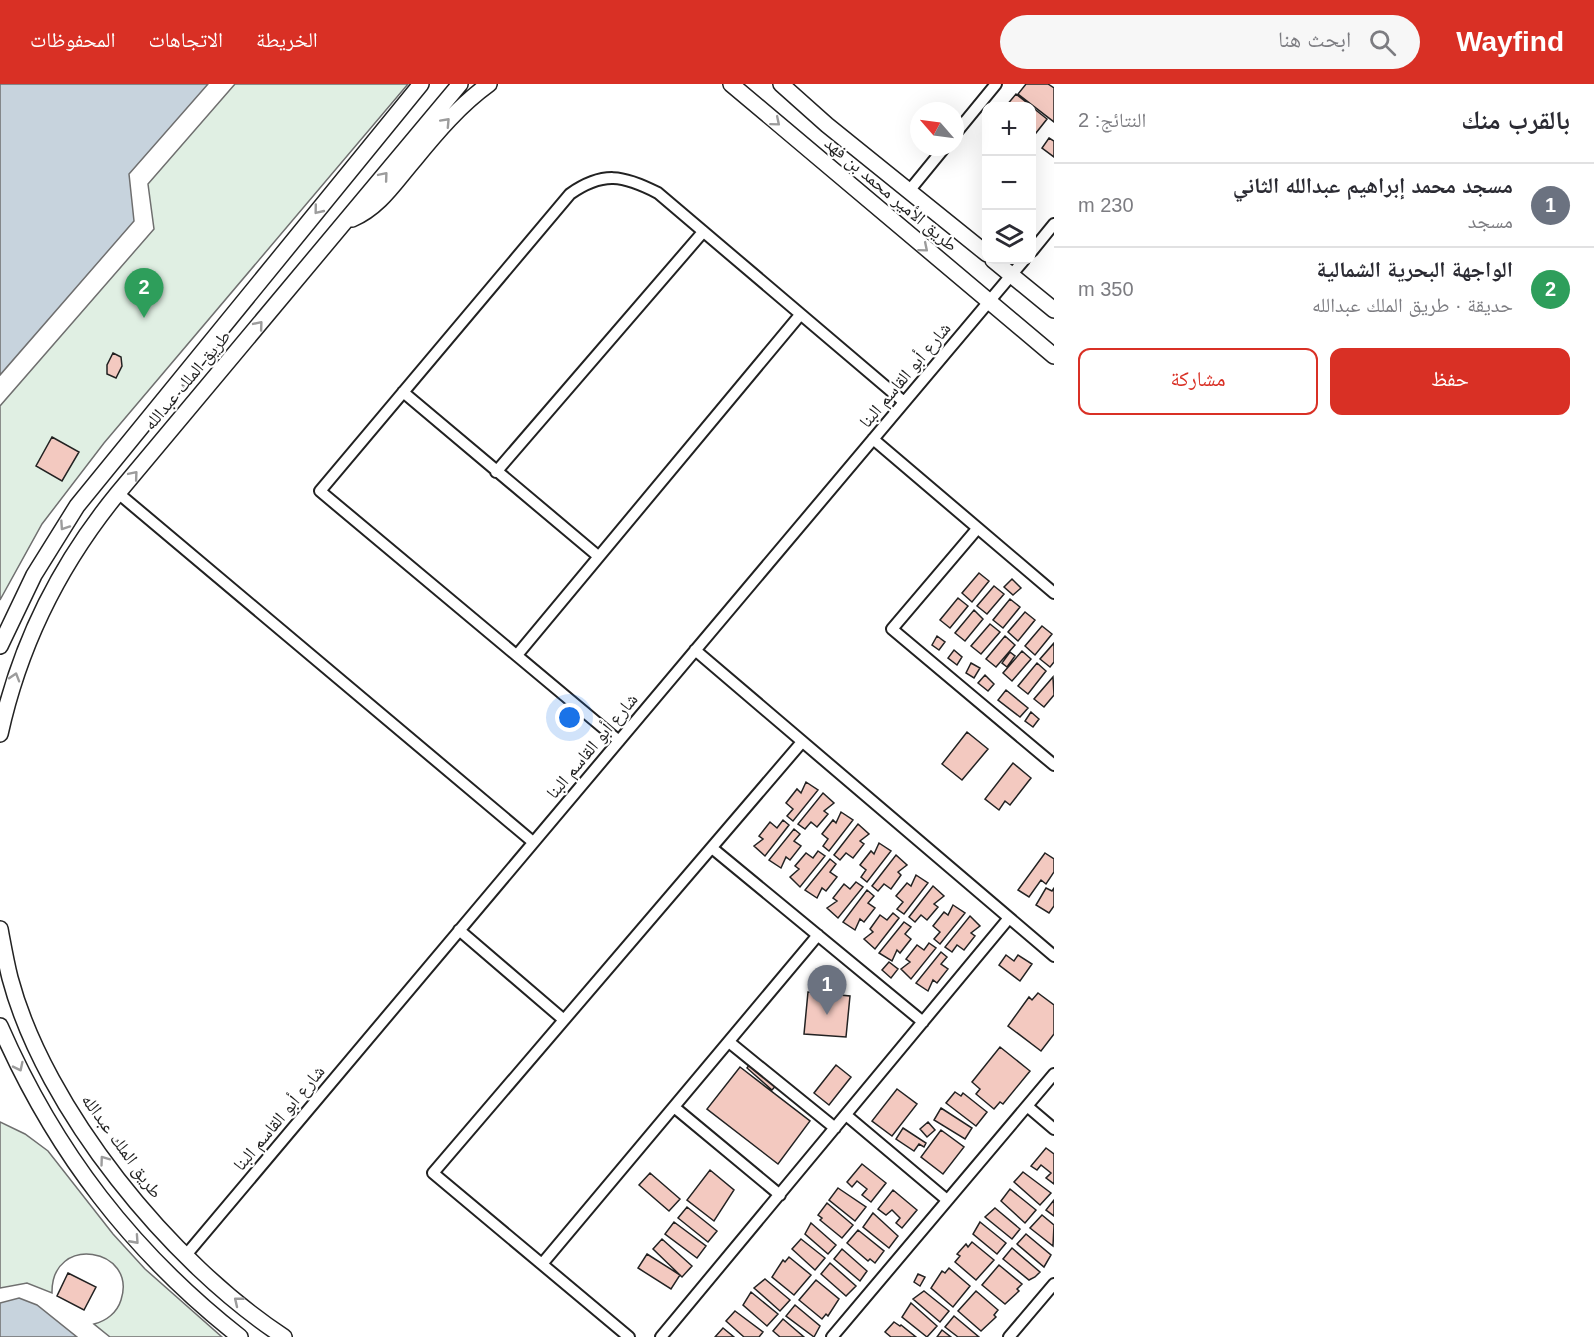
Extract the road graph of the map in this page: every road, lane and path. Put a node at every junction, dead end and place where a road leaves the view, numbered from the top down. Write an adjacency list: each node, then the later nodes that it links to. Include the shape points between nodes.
1 (422, 84): 8 (street, طريق الملك عبدالله)
2 (435, 84): 8 (street)
3 (460, 84): 12 (street, طريق الملك عبدالله, one-way to 3)
4 (489, 84): 12 (street, one-way to 4, via 373,208 444,125)
5 (729, 84): 20 (street, طريق الأمير محمد بن فهد, one-way to 20)
6 (782, 84): 11 (street, طريق الأمير محمد بن فهد)
7 (996, 84): 9 (street)
8 (392, 119): 32 (street, طريق الملك عبدالله, one-way to 32, via 77,506 34,574)
9 (964, 123)
10 (938, 156): 11 (street)
11 (909, 191): 16 (street, طريق الأمير محمد بن فهد)
12 (346, 221): 28 (street, طريق الملك عبدالله, one-way to 12)
13 (1054, 224): 15 (street)
14 (703, 232): 22 (street); 24 (street, via 658,193 635,181 610,177 587,182 570,194); 27 (street)
15 (1036, 245)
16 (982, 250)
17 (998, 264): 19 (street)
18 (1020, 264): 19 (street, شارع أبو القاسم البنا)
19 (1011, 274): 20 (street, شارع أبو القاسم البنا); 21 (street)
20 (988, 302): 23 (street, طريق الأمير محمد بن فهد); 25 (street, شارع أبو القاسم البنا)
21 (1054, 310)
22 (800, 315): 25 (street); 30 (street)
23 (1054, 356)
24 (403, 392): 27 (street); 34 (street, via 320,491)
25 (904, 402): 26 (street, شارع أبو القاسم البنا)
26 (873, 439): 29 (street); 33 (street, شارع أبو القاسم البنا)
27 (496, 472): 30 (street)
28 (118, 493): 35 (street, طريق الملك عبدالله, one-way to 28, via 15,676 38,616 73,553); 39 (street)
29 (977, 529): 31 (street); 38 (street, via 892,629)
30 (598, 556): 34 (street)
31 (1054, 593)
32 (0, 646)
33 (695, 650): 36 (street, شارع أبو القاسم البنا); 37 (street)
34 (518, 655): 36 (street)
35 (0, 734)
36 (619, 741): 39 (street, شارع أبو القاسم البنا)
37 (802, 742): 40 (street); 41 (street)
38 (1052, 759)
39 (533, 842): 43 (street, شارع أبو القاسم البنا)
40 (712, 848): 44 (street); 46 (street)
41 (1009, 918): 45 (street); 47 (street)
42 (0, 929): 58 (street, طريق الملك عبدالله, one-way to 42, via 109,1167 67,1104 21,1010)
43 (459, 930): 46 (street); 58 (street, شارع أبو القاسم البنا)
44 (818, 935): 47 (street); 49 (street)
45 (1054, 956)
46 (564, 1020): 59 (street, via 433,1173)
47 (923, 1022): 53 (street)
48 (0, 1026): 62 (street, one-way to 62, via 53,1130 90,1186 150,1257)
49 (729, 1042): 52 (street); 54 (street)
50 (1054, 1074): 51 (street)
51 (1027, 1106): 55 (street); 57 (street)
52 (674, 1107): 56 (street); 59 (street)
53 (846, 1115): 54 (street); 57 (street)
54 (835, 1128): 56 (street)
55 (1054, 1129)
56 (780, 1195): 65 (street)
57 (947, 1200): 66 (street)
58 (186, 1255): 63 (street, طريق الملك عبدالله, one-way to 58)
59 (542, 1264): 64 (street)
60 (1054, 1284): 61 (street)
61 (1050, 1298): 67 (street)
62 (240, 1337)
63 (284, 1337)
64 (629, 1337)
65 (661, 1337)
66 (832, 1337)
67 (1009, 1337)

